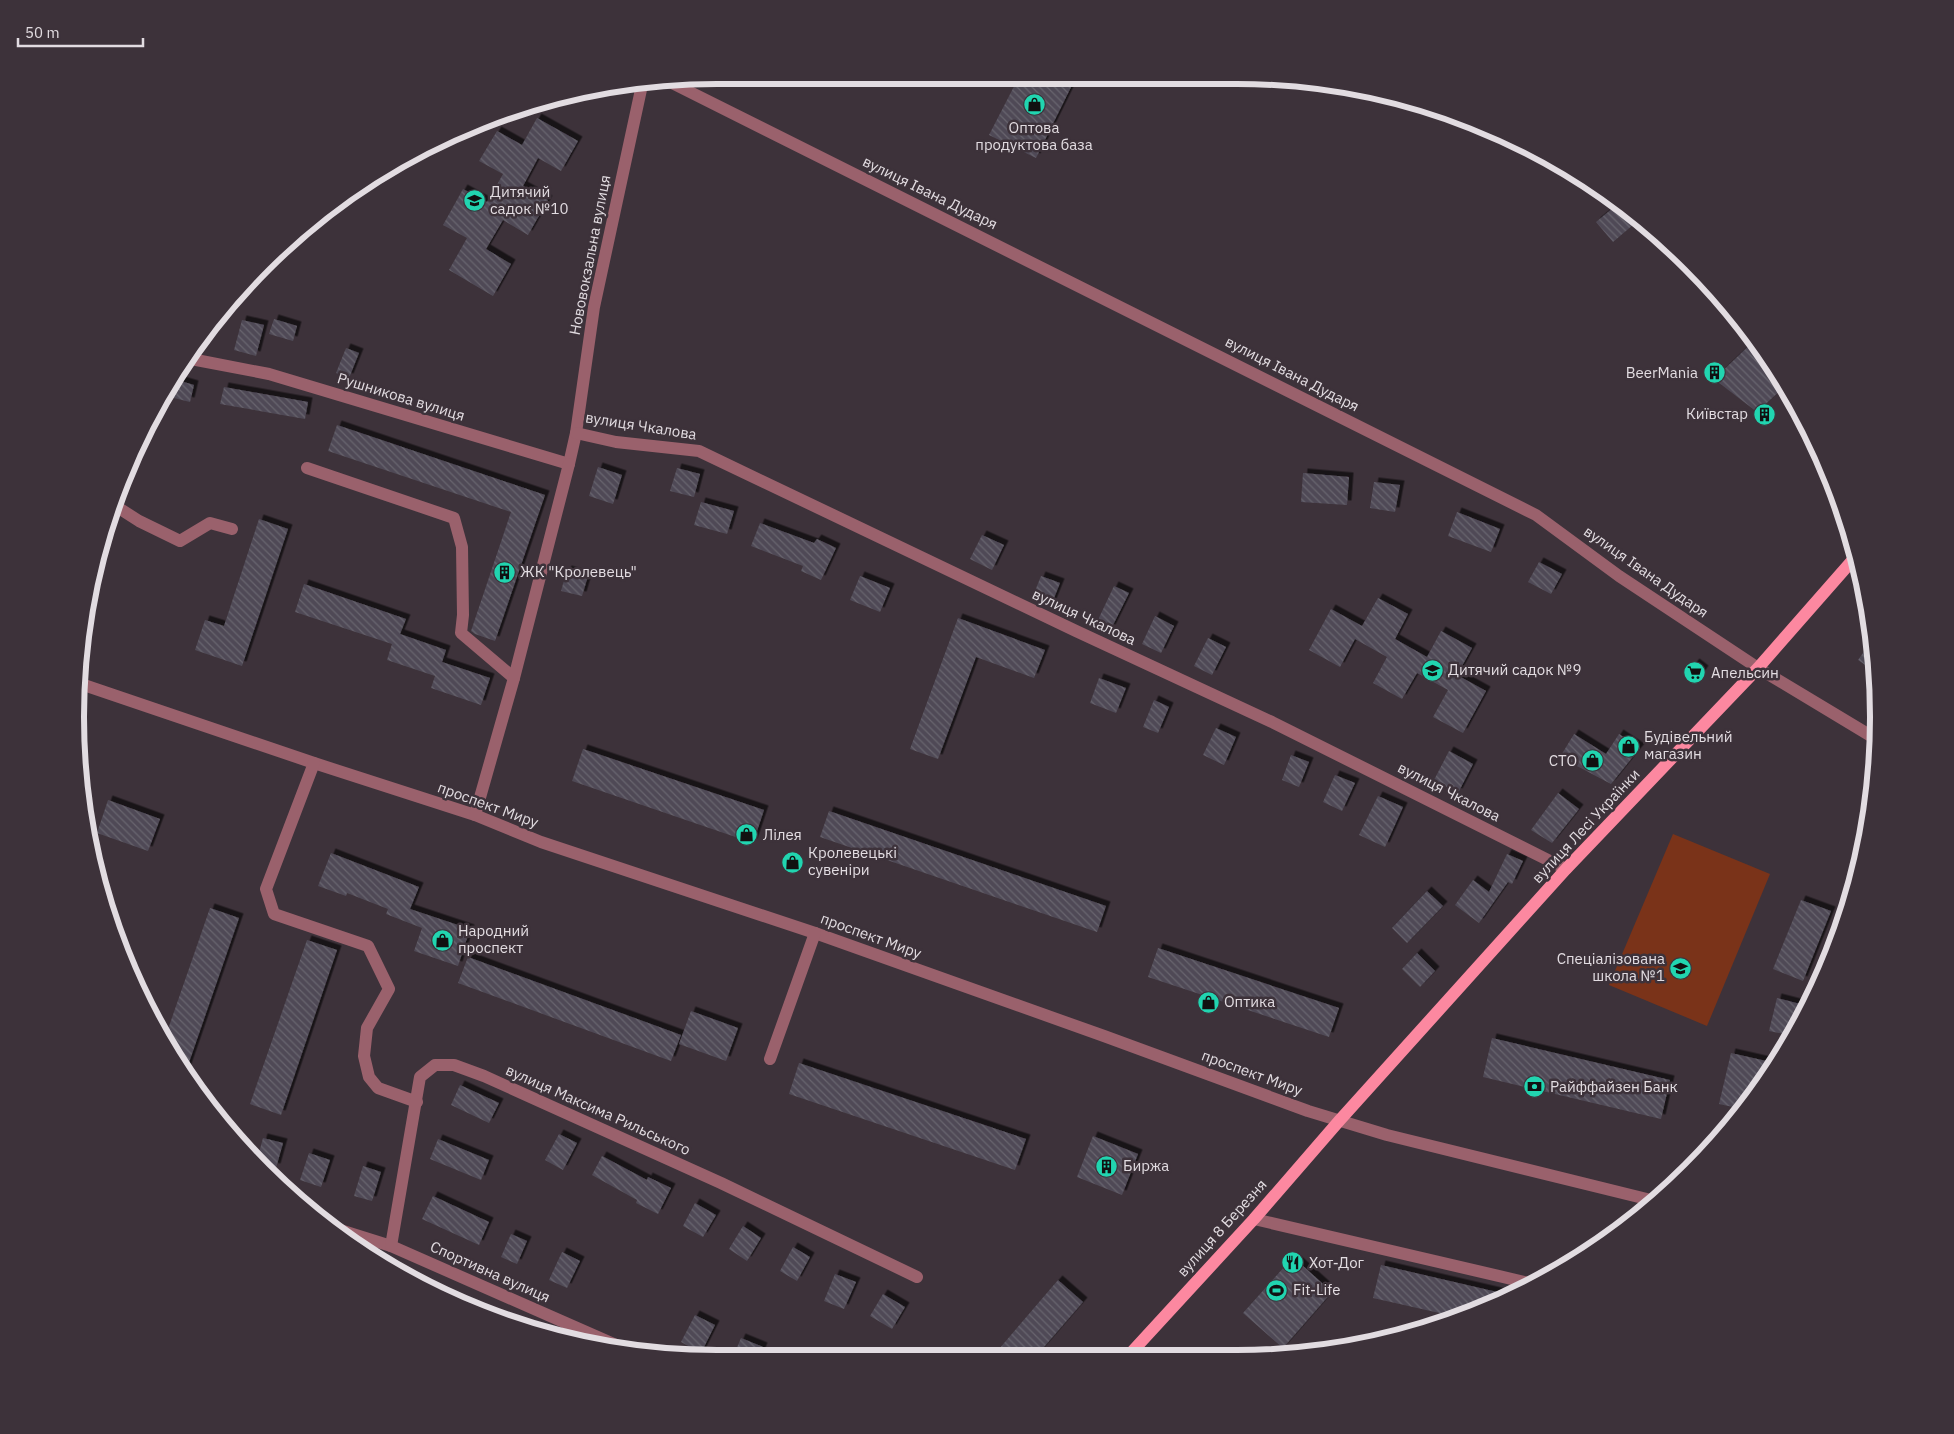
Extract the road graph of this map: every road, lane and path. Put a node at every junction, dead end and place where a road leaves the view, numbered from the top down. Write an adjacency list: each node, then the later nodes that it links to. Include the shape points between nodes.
1 (676, 85): 10 (street, вулиця Івана Дударя, via 1536,515 1619,576)
2 (641, 88): 4 (street, Нововокзальна вулиця, via 594,307)
3 (194, 360): 5 (street, Рушникова вулиця, via 269,374)
4 (576, 433): 5 (street); 16 (street, вулиця Чкалова, via 616,442 699,451 1272,722)
5 (569, 464): 11 (street)
6 (307, 468): 11 (street, via 454,518 462,547 461,633)
7 (119, 508): 8 (street, via 180,541 210,523)
8 (232, 529)
9 (1851, 562): 10 (main road, вулиця Лесі Українки)
10 (1758, 668): 13 (street, вулиця Івана Дударя); 16 (main road, вулиця Лесі Українки)
11 (514, 678): 15 (street)
12 (85, 686): 14 (street, проспект Миру)
13 (1870, 735)
14 (314, 763): 15 (street, проспект Миру); 19 (street, via 266,889 274,914 368,946 389,988 367,1028 364,1056 369,1077 378,1088)
15 (475, 815): 17 (street, проспект Миру, via 541,842)
16 (1566, 869): 20 (main road, вулиця Лесі Українки)
17 (815, 933): 18 (street); 20 (street, проспект Миру)
18 (770, 1059)
19 (417, 1102): 24 (street, вулиця Максима Рильського); 25 (street, вулиця Максима Рильського, via 420,1077 435,1065 454,1065 721,1184)
20 (1338, 1121): 21 (street, проспект Миру); 22 (main road, вулиця 8 Березня)
21 (1647, 1199)
22 (1254, 1218): 26 (street); 28 (main road, вулиця 8 Березня)
23 (351, 1233): 24 (street, Спортивна вулиця)
24 (391, 1246): 27 (street, Спортивна вулиця)
25 (917, 1278)
26 (1522, 1282)
27 (604, 1340)
28 (1133, 1350)

